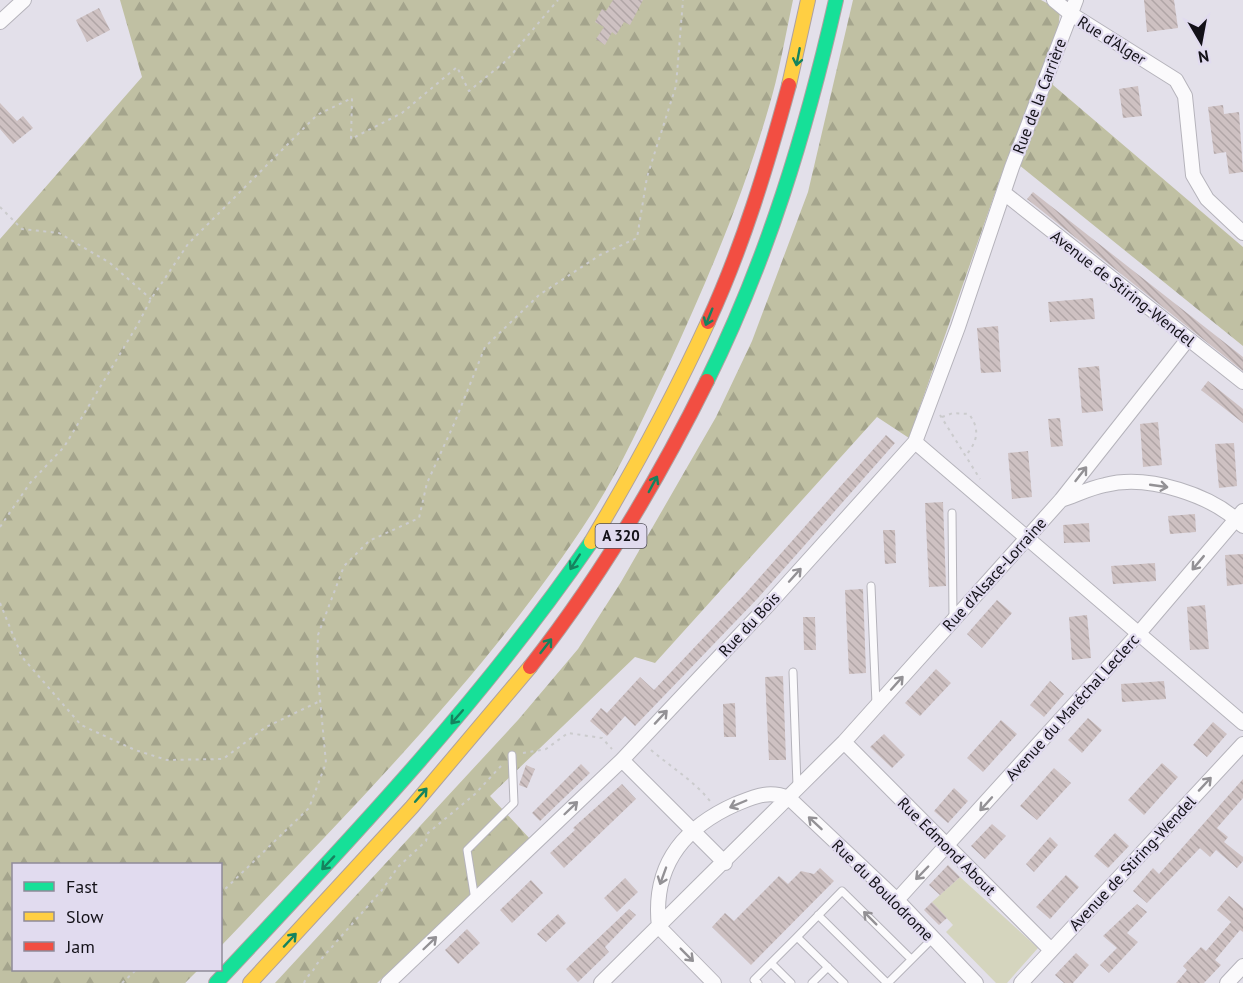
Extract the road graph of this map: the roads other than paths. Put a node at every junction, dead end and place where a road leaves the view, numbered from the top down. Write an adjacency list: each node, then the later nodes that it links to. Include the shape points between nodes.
1 (24, 0): 7 (street)
2 (808, 0): 43 (highway, A 320, one-way to 43, via 796,65 751,210 692,358 623,489 545,607 465,708)
3 (836, 0): 44 (highway, A 320, one-way to 3, via 483,724 566,620 643,502 715,369 788,186 822,70)
4 (1054, 0): 6 (street, Rue d'Alger)
5 (1077, 0): 6 (street, Rue de la Carrière)
6 (1071, 14): 8 (street, Rue de la Carrière); 9 (street, Rue d'Alger, via 1176,80 1185,96 1193,174 1207,199)
7 (0, 22)
8 (1004, 193): 10 (street, Avenue de Stiring-Wendel); 12 (street, Rue du Bois)
9 (1243, 233)
10 (1188, 339): 11 (street, Avenue de Stiring-Wendel); 13 (street, Rue d'Alsace-Lorraine, one-way to 10)
11 (1243, 382)
12 (915, 442): 16 (street); 26 (street, Rue du Bois, one-way to 12)
13 (1061, 500): 15 (street, one-way to 15, via 1107,484 1157,484 1196,494); 16 (street, Rue d'Alsace-Lorraine)
14 (952, 513): 18 (lane)
15 (1241, 519): 19 (street, Avenue du Maréchal Leclerc, one-way to 19)
16 (1027, 538): 18 (street, Rue d'Alsace-Lorraine); 19 (street)
17 (871, 586): 21 (lane)
18 (953, 620): 21 (street, Rue d'Alsace-Lorraine, one-way to 18)
19 (1138, 633): 22 (street); 29 (street, Avenue du Maréchal Leclerc, one-way to 29)
20 (793, 672): 27 (lane)
21 (876, 707): 23 (street, Rue d'Alsace-Lorraine)
22 (1243, 723)
23 (844, 742): 27 (street, Rue d'Alsace-Lorraine); 29 (street, Rue Edmond About)
24 (1243, 744): 37 (street, Avenue de Stiring-Wendel, one-way to 24)
25 (512, 755): 31 (lane, via 514,803 467,850)
26 (622, 760): 28 (street); 31 (street, Rue du Bois, one-way to 26)
27 (793, 794): 28 (street, one-way to 28, via 774,792 756,796 720,812); 30 (street, Rue d'Alsace-Lorraine); 32 (street, Rue du Boulodrome, one-way to 27)
28 (691, 832): 30 (street); 34 (street, one-way to 34, via 672,855 660,882 656,905)
29 (948, 846): 32 (street, Avenue du Maréchal Leclerc, one-way to 32); 37 (street, Rue Edmond About)
30 (725, 862): 34 (street, Rue d'Alsace-Lorraine)
31 (475, 900): 45 (street, Rue du Bois, one-way to 31)
32 (897, 900): 36 (street, Rue du Boulodrome)
33 (819, 915): 35 (lane); 38 (lane, one-way to 33, via 842,891); 51 (lane)
34 (659, 927): 42 (street, Rue d'Alsace-Lorraine); 46 (street, one-way to 46)
35 (797, 937): 39 (lane); 41 (lane)
36 (933, 938): 38 (lane); 52 (street, Rue du Boulodrome)
37 (1051, 950): 53 (street, Avenue de Stiring-Wendel)
38 (911, 959): 51 (lane)
39 (771, 963): 47 (lane, via 754,980); 48 (lane)
40 (1243, 966): 54 (street)
41 (828, 967): 49 (lane); 50 (lane)
42 (606, 981)
43 (216, 983)
44 (250, 983)
45 (388, 983)
46 (714, 983)
47 (758, 983)
48 (791, 983)
49 (812, 983)
50 (844, 983)
51 (888, 983)
52 (976, 983)
53 (1021, 983)
54 (1227, 983)

